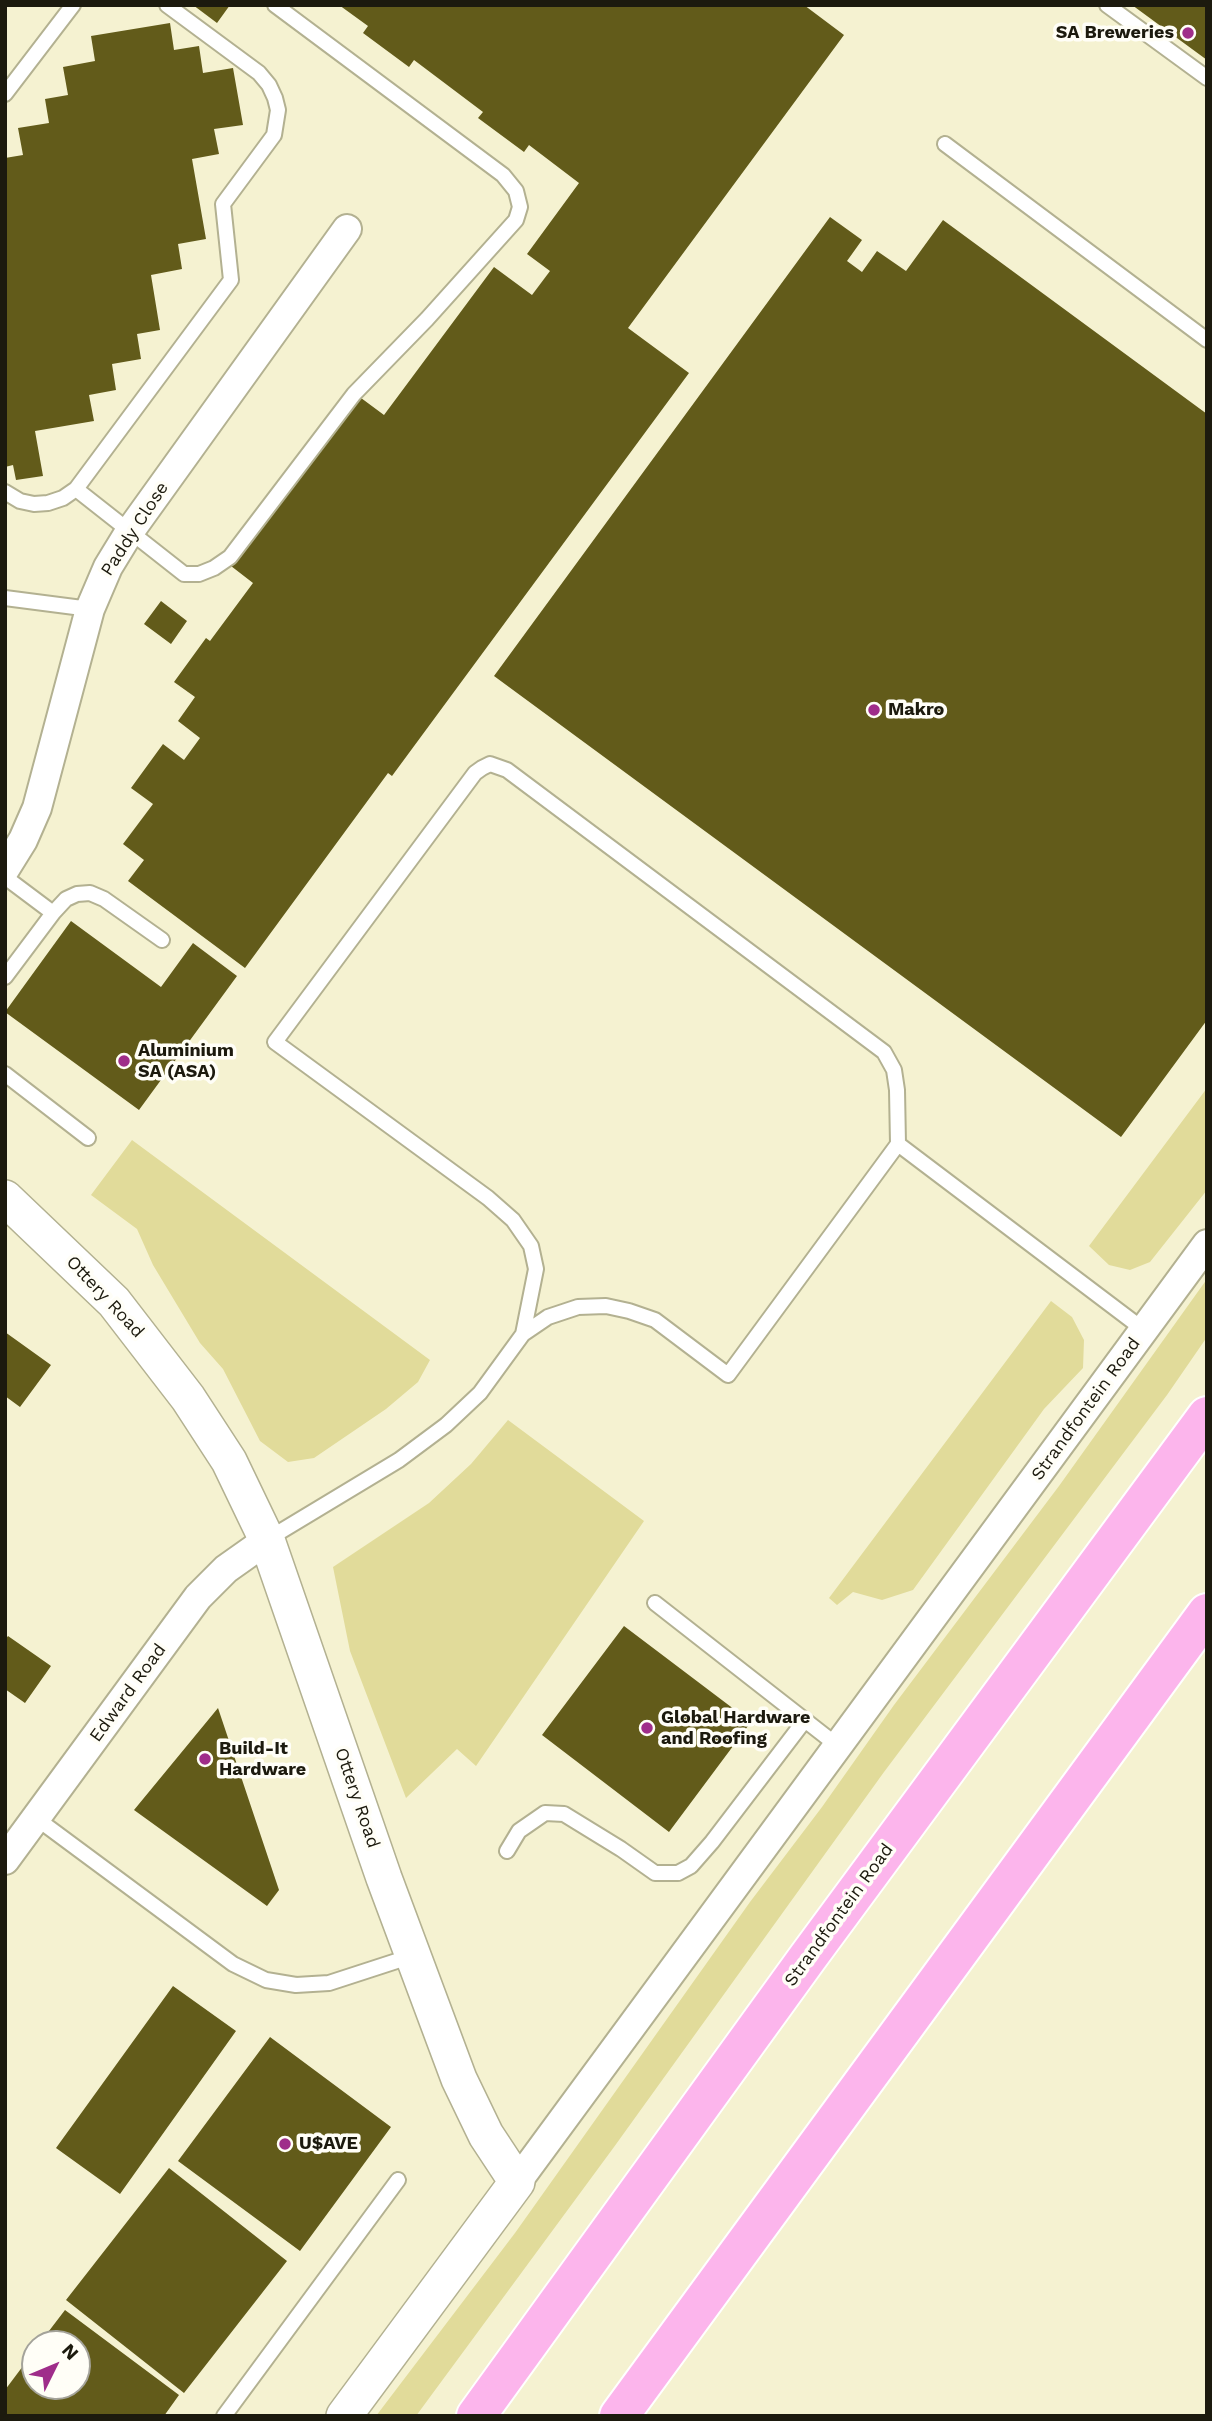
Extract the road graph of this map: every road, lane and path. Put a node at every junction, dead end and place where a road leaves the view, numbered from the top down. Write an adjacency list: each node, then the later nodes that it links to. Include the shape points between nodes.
1 (73, 5): 6 (lane)
2 (167, 5): 10 (lane, via 259,73 275,98 277,123 274,135 223,204 231,280)
3 (275, 5): 12 (lane, via 503,175 516,191 520,207 516,220 354,394 230,556 214,568 184,574)
4 (1107, 5): 5 (lane)
5 (1207, 78)
6 (5, 94)
7 (945, 144): 9 (lane)
8 (347, 229): 12 (street, Paddy Close)
9 (1207, 340)
10 (76, 489): 11 (lane, via 63,498 34,504); 12 (lane)
11 (5, 492)
12 (130, 531): 14 (street, Paddy Close)
13 (5, 598): 14 (lane)
14 (90, 609): 15 (street, Paddy Close, via 37,807)
15 (5, 869)
16 (5, 877): 17 (lane)
17 (53, 913): 18 (lane, via 66,898 89,893); 19 (lane)
18 (162, 940)
19 (5, 977)
20 (5, 1074): 21 (lane)
21 (88, 1138)
22 (898, 1144): 25 (lane); 26 (lane, via 728,1375 655,1320 606,1306 578,1307 548,1317); 26 (lane, via 894,1070 884,1052 507,770 490,764 482,768 275,1042 513,1220 531,1246 536,1269)
23 (5, 1198): 28 (street, Ottery Road, via 114,1302 148,1344 229,1461)
24 (1207, 1244): 25 (street, Strandfontein Road)
25 (1144, 1329): 32 (street, Strandfontein Road)
26 (523, 1335): 28 (lane, via 480,1393 446,1425 399,1460)
27 (1207, 1416): 41 (main road, Strandfontein Road)
28 (267, 1540): 33 (street, Edward Road, via 226,1569 198,1597); 36 (street, Ottery Road)
29 (655, 1603): 31 (lane)
30 (1207, 1613): 42 (main road)
31 (805, 1720): 32 (lane); 34 (lane, via 712,1842 691,1866 678,1872 654,1873 564,1814 545,1813 519,1831)
32 (838, 1746): 38 (street, Strandfontein Road)
33 (36, 1818): 35 (street, Edward Road); 36 (lane, via 233,1964 267,1980 296,1985 329,1983)
34 (507, 1851)
35 (5, 1860)
36 (413, 1956): 38 (street, Ottery Road, via 459,2079 486,2135)
37 (398, 2180): 39 (lane)
38 (517, 2182): 40 (street)
39 (224, 2416)
40 (344, 2416)
41 (476, 2416)
42 (619, 2416)

